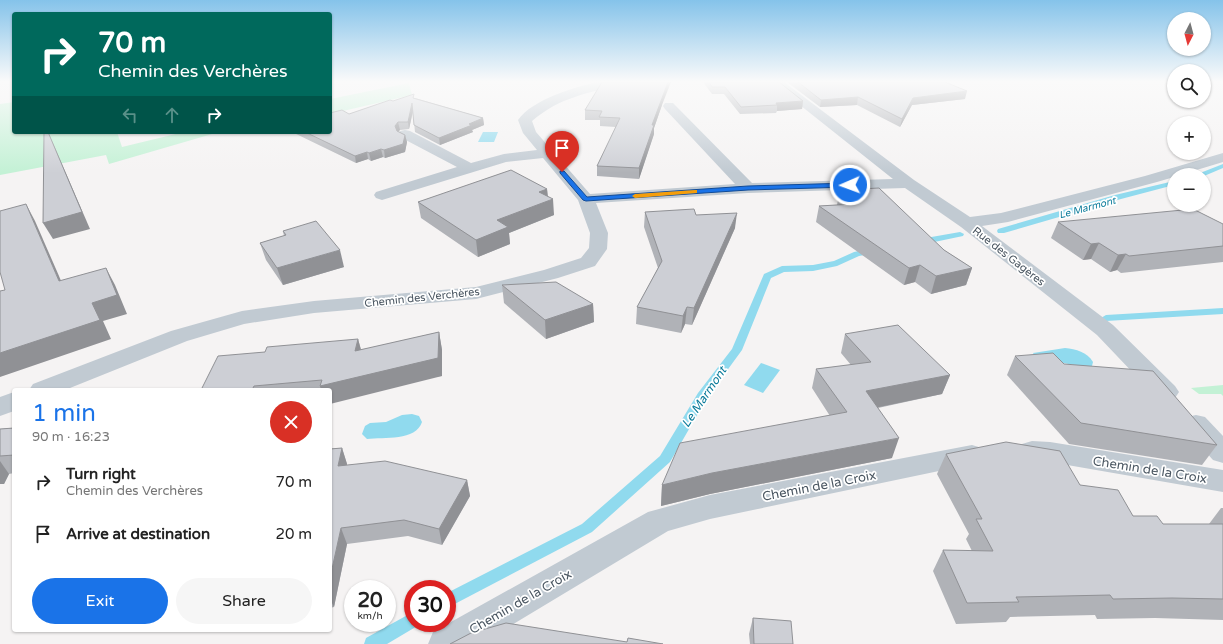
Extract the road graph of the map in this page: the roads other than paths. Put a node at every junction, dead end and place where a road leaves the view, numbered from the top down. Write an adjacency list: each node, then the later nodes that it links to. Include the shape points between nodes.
1 (534, 112): 5 (street, Chemin des Verchères, via 525,120 530,133)
2 (675, 112): 9 (street)
3 (815, 112): 8 (street, Rue des Gagères)
4 (405, 134): 7 (street)
5 (546, 153): 7 (street, via 504,158); 11 (street, Chemin des Verchères)
6 (1223, 157): 12 (street, via 1151,179 1002,218)
7 (469, 168): 10 (street)
8 (908, 183): 9 (street); 12 (street, Rue des Gagères)
9 (748, 188): 11 (street)
10 (382, 195)
11 (586, 199): 13 (street, Chemin des Verchères, via 599,233 598,249 588,262 476,293 314,307 242,318 179,336)
12 (967, 223): 16 (street, Rue des Gagères, via 1105,330)
13 (47, 388)
14 (12, 402): 15 (street)
15 (0, 407)
16 (1223, 453)
17 (1223, 481): 18 (street, Chemin de la Croix, via 1050,452 998,450 710,507 659,521)
18 (446, 644)

